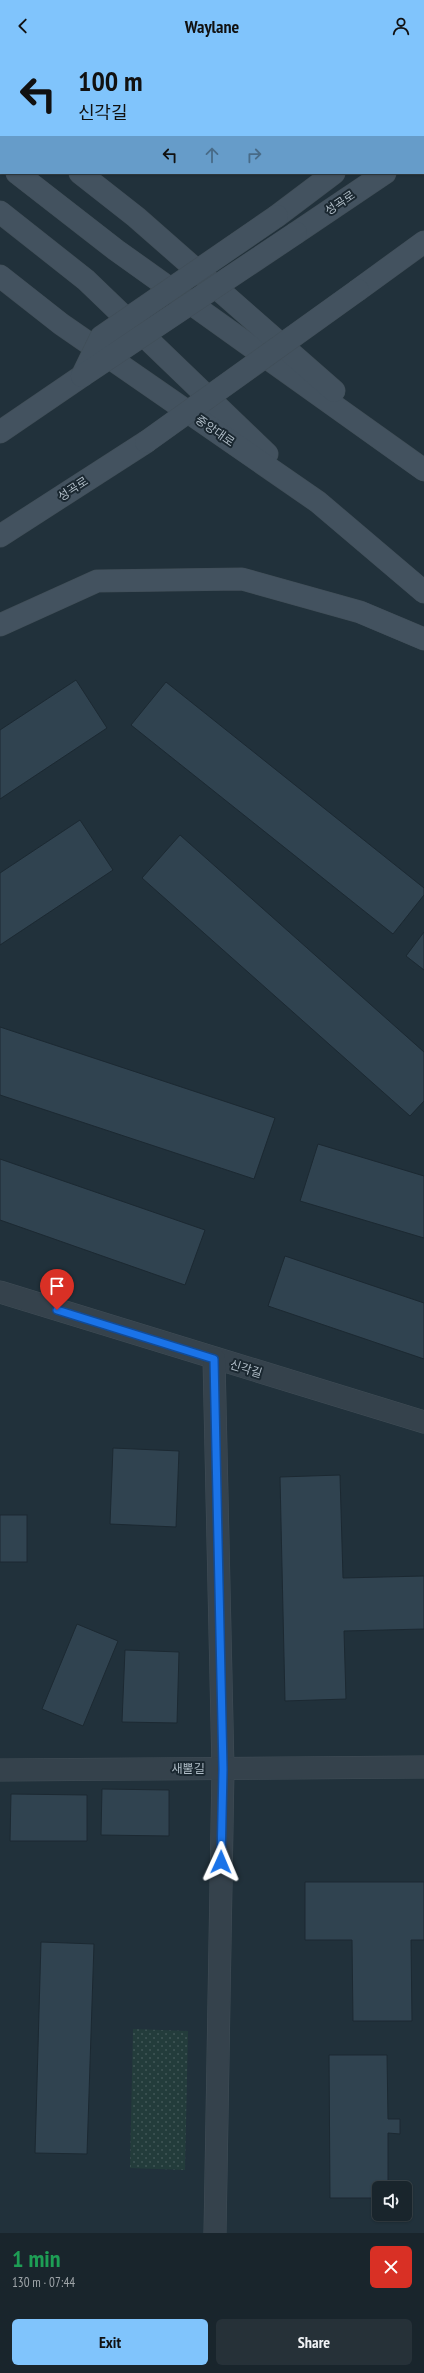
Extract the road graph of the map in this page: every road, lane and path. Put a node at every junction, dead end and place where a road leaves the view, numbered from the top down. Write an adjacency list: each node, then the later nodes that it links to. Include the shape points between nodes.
1 (18, 174): 12 (main road, via 116,250)
2 (81, 174): 7 (main road)
3 (98, 174): 7 (main road)
4 (333, 174): 10 (main road, bridge, via 277,216 101,337)
5 (384, 174): 10 (main road, 성곡로, bridge)
6 (0, 212): 13 (main road, via 86,280)
7 (136, 217): 12 (main road)
8 (424, 242): 14 (main road, 성곡로, bridge, via 146,442)
9 (0, 276): 13 (main road, 중앙대로, via 61,324)
10 (82, 376): 11 (main road)
11 (0, 432)
12 (424, 470)
13 (318, 502): 15 (main road, 중앙대로)
14 (0, 536)
15 (424, 592)
16 (0, 625): 17 (main road, via 97,581 242,579 360,612)
17 (424, 639)
18 (0, 1292): 19 (street, 신각길)
19 (214, 1359): 20 (street, 신각길); 22 (street)
20 (424, 1422)
21 (424, 1767): 22 (street, 새뿔길)
22 (223, 1769): 23 (street, 새뿔길); 24 (street)
23 (0, 1770)
24 (215, 2233)

